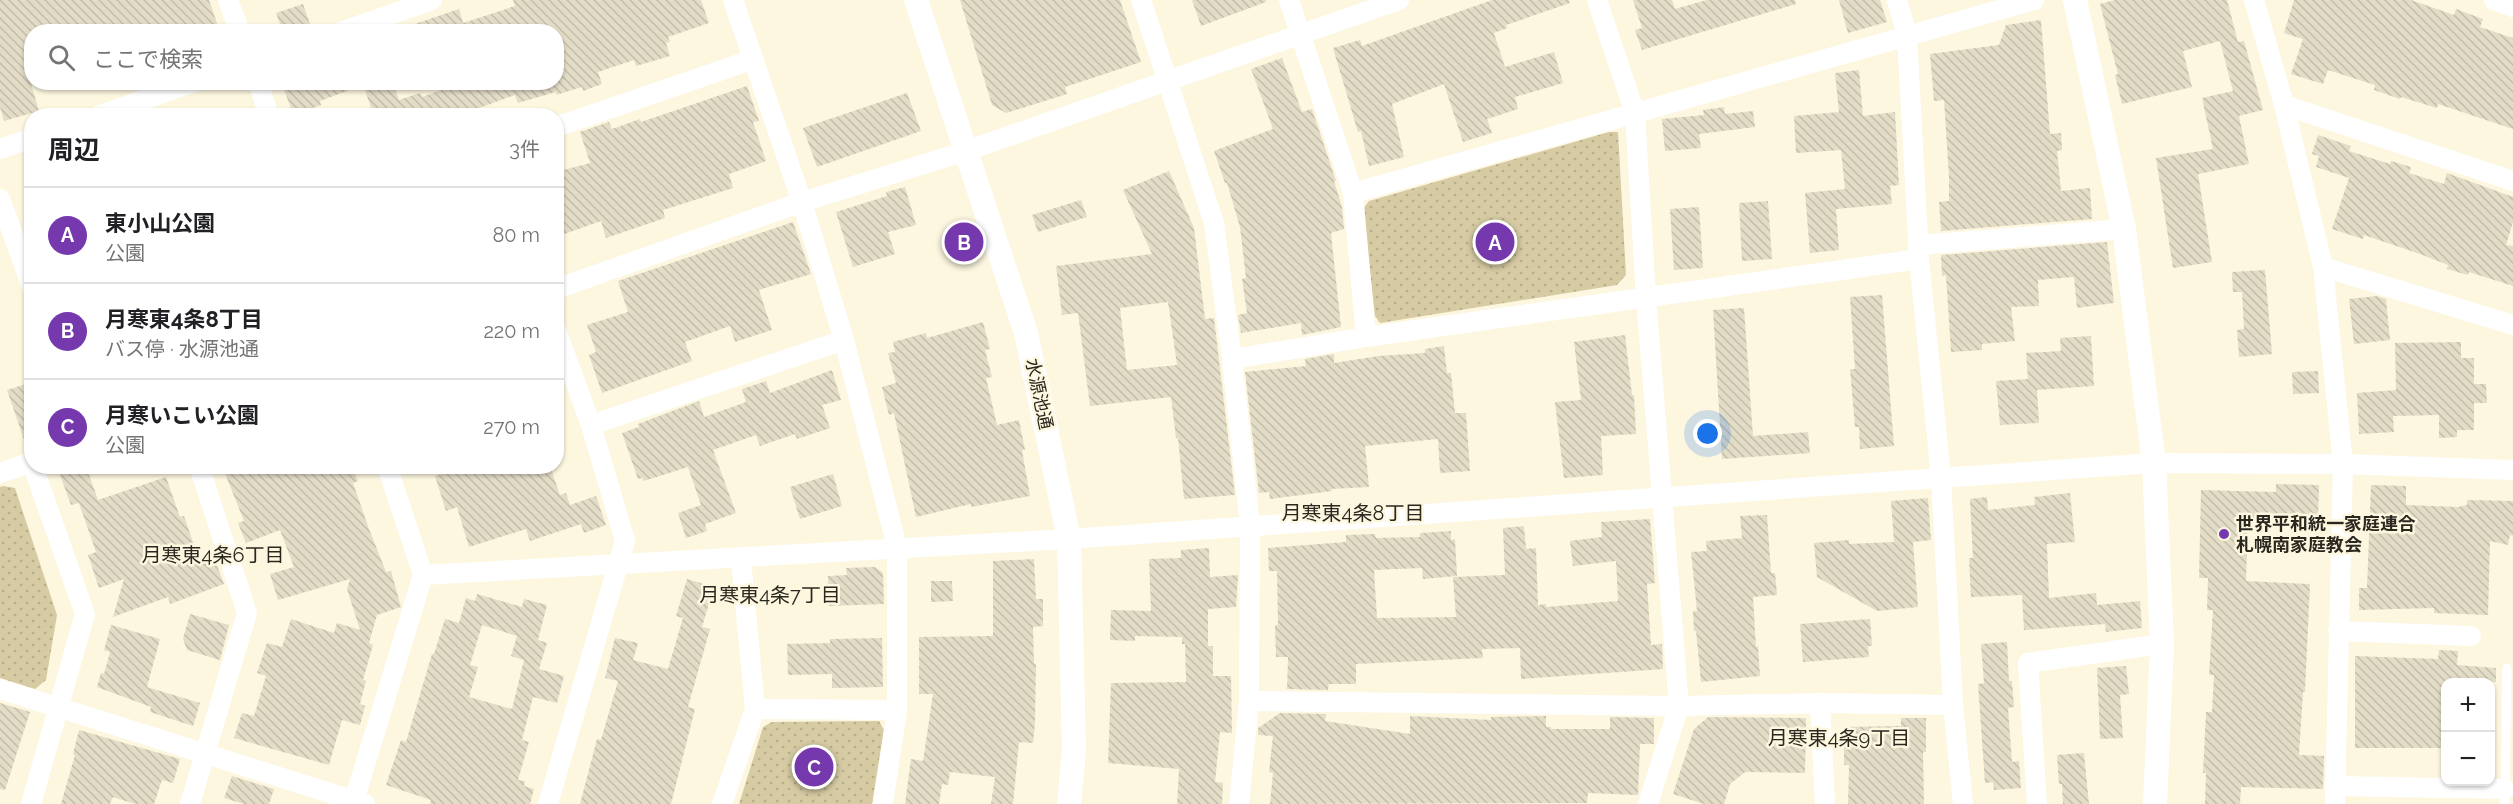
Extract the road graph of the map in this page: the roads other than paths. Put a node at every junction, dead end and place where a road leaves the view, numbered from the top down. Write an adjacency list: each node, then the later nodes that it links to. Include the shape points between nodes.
1 (228, 0): 15 (street)
2 (432, 0): 16 (street)
3 (733, 0): 19 (street)
4 (916, 0): 30 (street, 水源池通)
5 (1141, 0): 20 (street)
6 (1289, 0): 17 (street)
7 (1399, 0): 17 (street)
8 (1597, 0): 26 (street)
9 (1897, 0): 18 (street)
10 (2034, 0): 18 (street)
11 (2075, 0): 35 (street)
12 (2254, 0): 23 (street)
13 (2494, 0): 14 (street)
14 (2513, 7)
15 (237, 24)
16 (364, 24)
17 (1301, 34): 20 (street); 32 (street)
18 (1907, 35): 26 (street); 36 (street)
19 (754, 59): 27 (street); 34 (street)
20 (1168, 82): 30 (street); 45 (street, via 1214,223)
21 (171, 90): 24 (street)
22 (261, 90): 25 (street)
23 (2284, 105): 31 (street); 38 (street)
24 (121, 108)
25 (266, 108)
26 (1635, 113): 32 (street); 40 (street)
27 (564, 124)
28 (24, 141): 29 (street)
29 (0, 149)
30 (966, 152): 34 (street); 58 (street, 水源池通, via 1026,333)
31 (2513, 181)
32 (1353, 193): 42 (street)
33 (0, 199): 37 (street)
34 (802, 202): 39 (street); 43 (street)
35 (2124, 229): 36 (street); 47 (street)
36 (1919, 252): 40 (street); 55 (street)
37 (24, 265)
38 (2323, 267): 41 (street); 49 (street)
39 (564, 287)
40 (1646, 298): 42 (street); 56 (street)
41 (2513, 325)
42 (1366, 337): 45 (street)
43 (844, 340): 46 (street); 59 (street)
44 (564, 352): 46 (street)
45 (1232, 359): 57 (street)
46 (591, 425): 61 (street, via 625,541)
47 (2154, 463): 49 (street); 55 (street); 65 (street)
48 (24, 464): 51 (street)
49 (2343, 464): 50 (street); 63 (street)
50 (2513, 470)
51 (0, 473)
52 (36, 474): 72 (street, via 85,614)
53 (202, 474): 75 (street, via 247,613)
54 (390, 474): 62 (street)
55 (1941, 477): 56 (street); 70 (street)
56 (1662, 497): 57 (street); 71 (street)
57 (1250, 525): 58 (street); 68 (street)
58 (1069, 539): 59 (street); 84 (street, 水源池通, via 1074,750)
59 (897, 547): 60 (street); 74 (street)
60 (741, 559): 61 (street); 73 (street)
61 (619, 566): 62 (street); 81 (street)
62 (423, 575): 78 (street)
63 (2338, 631): 64 (street); 76 (street)
64 (2471, 636)
65 (2162, 644): 89 (street, via 2028,663); 90 (street)
66 (2507, 668): 77 (lane)
67 (0, 689): 72 (street)
68 (1249, 701): 71 (street); 85 (street)
69 (1820, 703): 70 (street); 71 (street); 87 (street)
70 (1953, 705): 88 (street)
71 (1679, 706): 86 (street)
72 (59, 709): 75 (street); 79 (street)
73 (755, 710): 74 (street); 82 (street)
74 (897, 710): 83 (street)
75 (205, 754): 78 (street); 80 (street)
76 (2335, 795): 77 (street)
77 (2505, 797)
78 (357, 803)
79 (31, 804)
80 (190, 804)
81 (548, 804)
82 (722, 804)
83 (882, 804)
84 (1069, 804)
85 (1239, 804)
86 (1648, 804)
87 (1825, 804)
88 (1963, 804)
89 (2037, 804)
90 (2155, 804)

